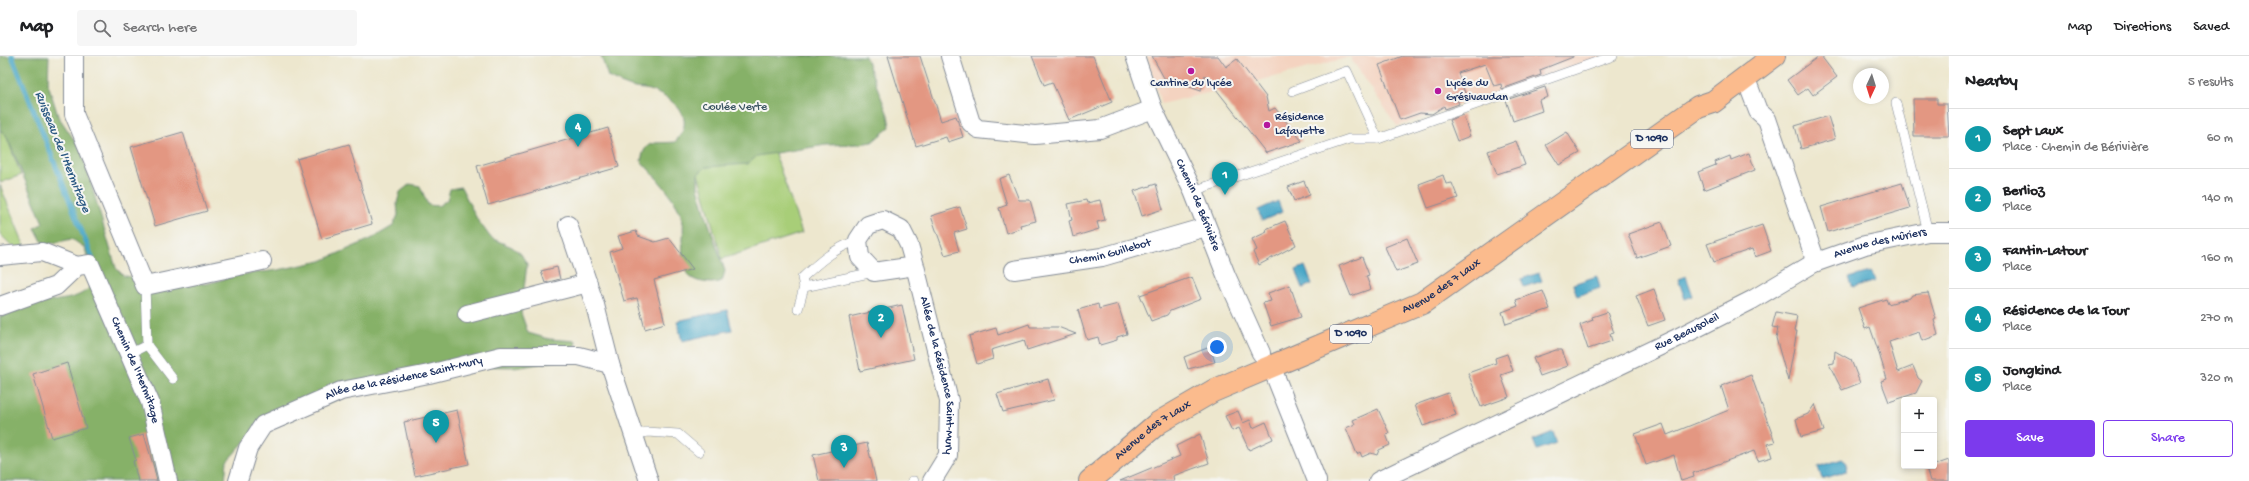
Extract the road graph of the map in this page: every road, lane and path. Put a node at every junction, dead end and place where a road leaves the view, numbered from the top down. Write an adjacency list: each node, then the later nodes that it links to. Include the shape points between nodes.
1 (74, 56): 27 (street, via 74,114)
2 (950, 56): 11 (street, via 971,122 978,129 1035,135 1100,129)
3 (1135, 56): 11 (street, Chemin de Bérivière)
4 (1613, 56): 12 (lane)
5 (1756, 56): 10 (main road, D 1090, via 1707,95)
6 (1774, 56): 7 (main road, Avenue des 7 Laux / D 1090)
7 (1746, 79): 10 (main road, Avenue des 7 Laux / D 1090, via 1713,102); 21 (street, via 1758,111 1767,119 1813,253)
8 (1293, 91): 12 (lane, via 1347,72)
9 (1896, 103): 16 (lane)
10 (1698, 107): 34 (main road, Avenue des 7 Laux / D 1090, via 1422,304)
11 (1153, 109): 13 (street, Chemin de Bérivière)
12 (1378, 138): 13 (lane, via 1350,139)
13 (1193, 191): 15 (street, Chemin de Bérivière)
14 (568, 225): 26 (street)
15 (1206, 227): 24 (street, Chemin Guillebot, via 1102,257); 34 (street, Chemin de Bérivière)
16 (1928, 232): 17 (street, Avenue des Mûriers); 21 (street, Avenue des Mûriers, via 1865,245)
17 (1949, 232)
18 (858, 240): 23 (street, Allée de la Résidence Saint-Mury, via 868,225 883,220 901,229); 25 (street, via 860,257); 28 (lane, via 823,258 802,278)
19 (0, 256): 22 (street, via 42,252)
20 (262, 261): 27 (street)
21 (1814, 263): 45 (street, Rue Beausoleil, via 1752,300 1684,335)
22 (83, 265): 29 (street, via 56,286); 33 (street, Chemin de l'Hermitage)
23 (915, 266): 25 (street); 42 (street, Allée de la Résidence Saint-Mury, via 949,401 948,455)
24 (1014, 270)
25 (874, 272): 28 (lane)
26 (588, 283): 31 (street); 35 (street)
27 (145, 286): 32 (lane)
28 (804, 287): 30 (lane)
29 (0, 306)
30 (798, 309)
31 (467, 314)
32 (147, 345): 33 (lane); 36 (lane)
33 (130, 354): 39 (street, Chemin de l'Hermitage, via 150,402)
34 (1267, 361): 43 (main road, Avenue des 7 Laux / D 1090, via 1158,423); 44 (street, Chemin de Bérivière)
35 (610, 364): 37 (street); 40 (street, Allée de la Résidence Saint-Mury, via 579,356 501,356 429,374 341,391 263,425 248,448)
36 (173, 379)
37 (634, 436): 38 (lane, via 647,432 678,434); 41 (street)
38 (699, 452)
39 (168, 481)
40 (238, 481)
41 (649, 481)
42 (932, 481)
43 (1090, 481)
44 (1317, 481)
45 (1378, 481)

